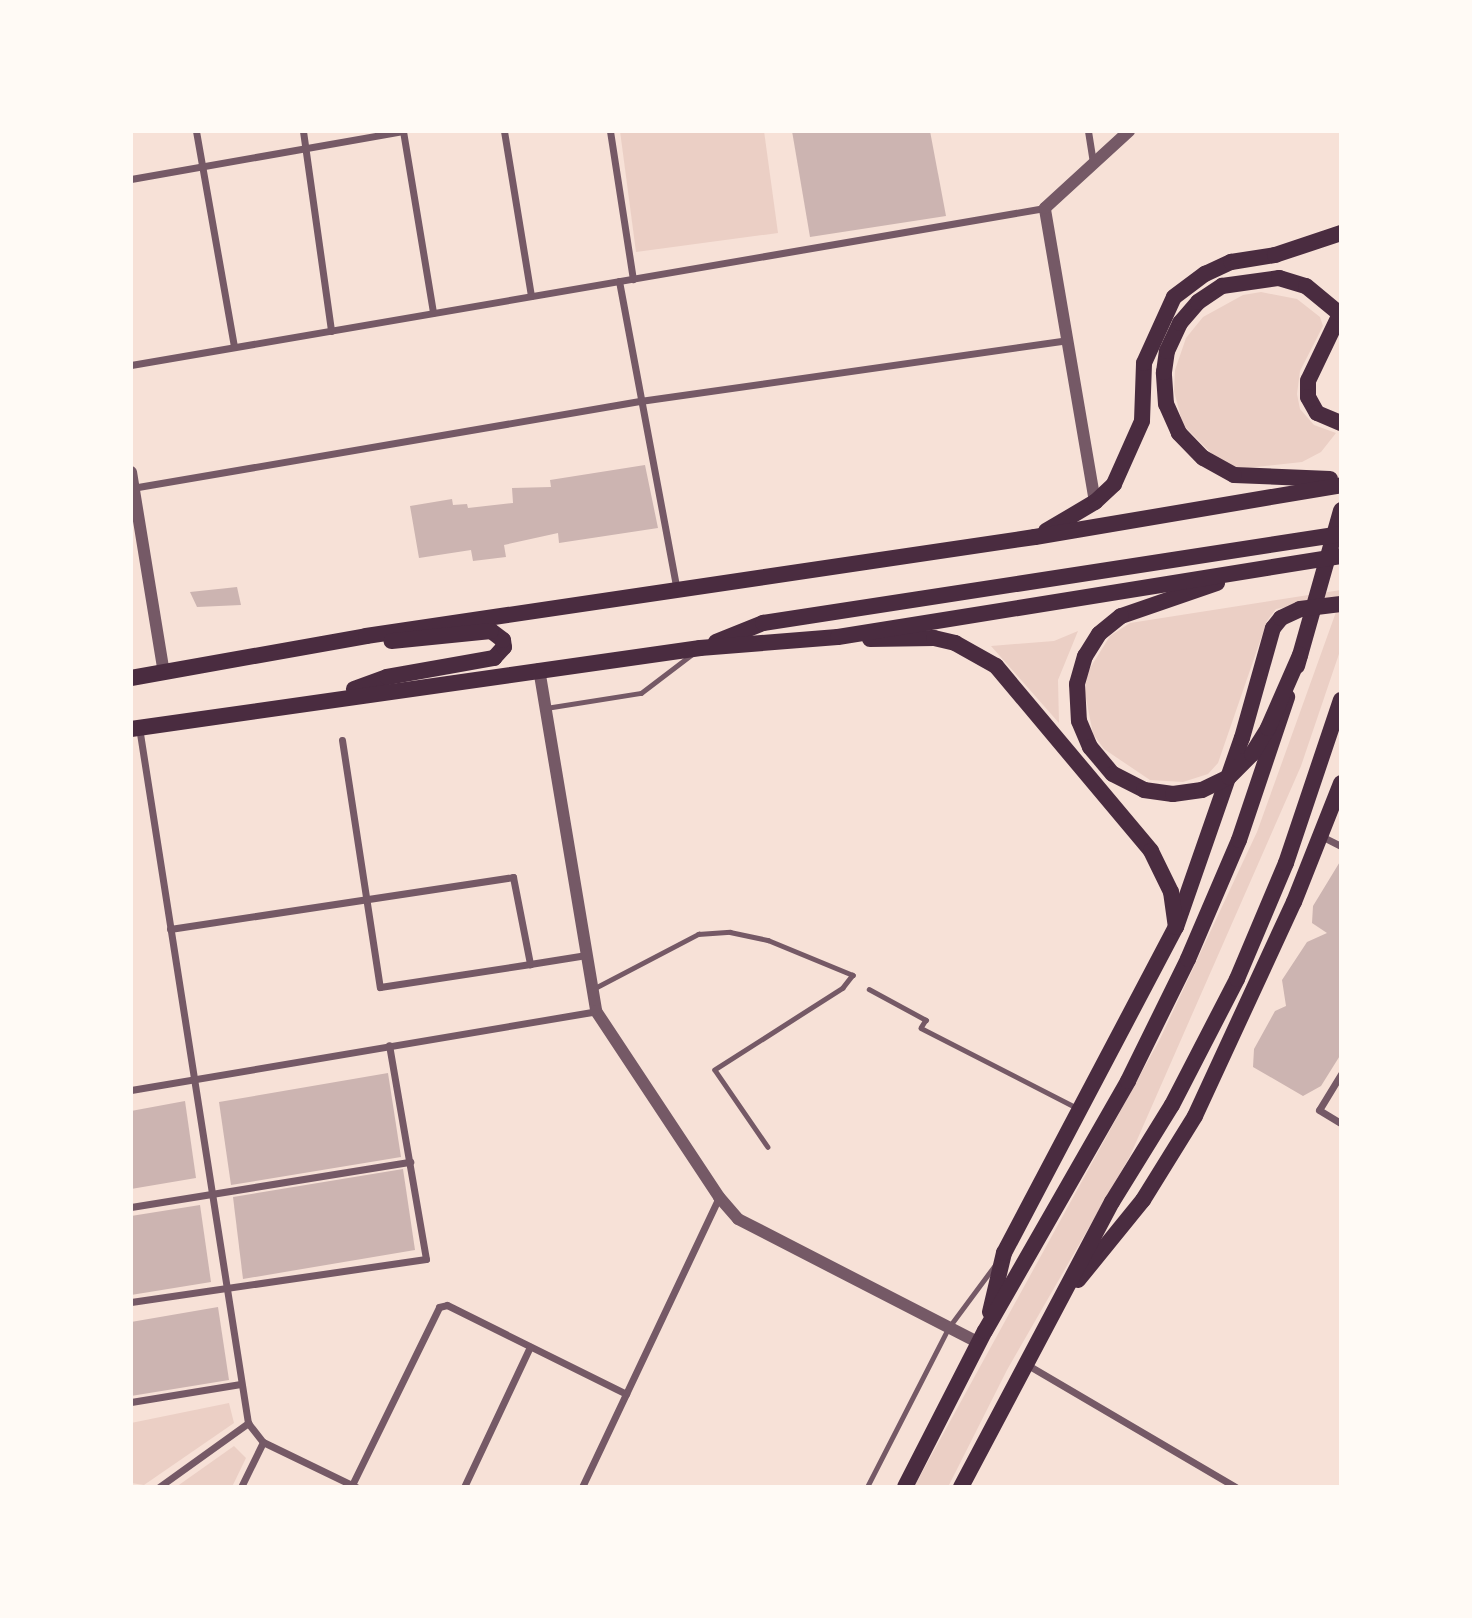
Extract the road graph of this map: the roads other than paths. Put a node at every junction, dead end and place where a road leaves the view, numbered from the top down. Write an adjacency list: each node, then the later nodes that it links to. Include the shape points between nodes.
1 (196, 131): 10 (street)
2 (303, 131): 8 (street)
3 (403, 131): 8 (street); 17 (street)
4 (504, 131): 16 (street)
5 (610, 131): 14 (street)
6 (1088, 131): 9 (street)
7 (1129, 131): 9 (street)
8 (306, 148): 10 (street); 19 (street)
9 (1093, 162): 12 (street)
10 (201, 167): 11 (street); 21 (street)
11 (131, 179)
12 (1045, 208): 14 (street); 20 (street)
13 (1341, 233): 29 (main road, via 1275,255 1231,262 1174,297 1144,363 1142,421 1114,484)
14 (633, 279): 15 (street)
15 (619, 281): 16 (street); 23 (street)
16 (531, 296): 17 (street)
17 (433, 313): 19 (street)
18 (1341, 313): 24 (main road, via 1308,381 1308,397 1317,413); 26 (main road, via 1306,286 1279,278 1223,286 1198,302 1180,323 1167,351 1166,404 1179,433 1203,458 1234,475)
19 (331, 331): 21 (street)
20 (1067, 340): 23 (street); 29 (street)
21 (234, 347): 22 (street)
22 (131, 365)
23 (640, 401): 28 (street); 35 (street)
24 (1341, 423)
25 (131, 472): 28 (street)
26 (1341, 479)
27 (1341, 485): 32 (main road)
28 (132, 488): 42 (street)
29 (1095, 502): 32 (main road)
30 (1341, 510): 40 (main road)
31 (1341, 534): 39 (main road, via 763,623)
32 (1035, 537): 35 (main road)
33 (1341, 556): 34 (main road)
34 (1276, 565): 38 (main road); 40 (main road, via 1121,616 1100,634 1085,656 1077,684 1079,721 1090,747 1113,774 1144,790 1173,794 1202,790 1229,777 1252,754)
35 (677, 591): 37 (main road)
36 (1341, 604): 53 (main road, via 1300,609 1281,618 1273,628 1242,738)
37 (366, 636): 42 (main road); 45 (main road, via 399,642 491,631 503,640 504,647 494,658 387,677)
38 (838, 637): 39 (main road); 53 (main road, via 934,638 956,643 996,666 1152,850 1171,892)
39 (700, 648): 41 (main road); 46 (lane, via 641,692)
40 (1300, 655): 76 (main road, via 1243,828 1188,959 1128,1081)
41 (539, 669): 45 (main road); 46 (street)
42 (164, 673): 43 (main road)
43 (131, 678)
44 (1341, 700): 74 (main road, via 1286,863 1237,979 1172,1105 1112,1202)
45 (320, 701): 47 (main road)
46 (545, 708): 55 (street)
47 (135, 728): 54 (street)
48 (342, 740): 52 (street)
49 (1341, 783): 50 (main road)
50 (1320, 835): 51 (street); 74 (main road, via 1195,1116 1143,1200)
51 (1341, 846)
52 (366, 898): 54 (street); 56 (street, via 513,877); 56 (street, via 380,987)
53 (1176, 928): 64 (main road)
54 (170, 929): 62 (street)
55 (586, 955): 56 (street); 57 (street)
56 (530, 964)
57 (592, 989): 59 (street); 66 (lane, via 698,934 730,932 768,940 853,975 844,988 715,1070)
58 (869, 989): 64 (lane, via 926,1020 921,1028)
59 (596, 1010): 60 (street); 69 (street)
60 (389, 1045): 62 (street); 67 (street)
61 (1341, 1074): 65 (street, via 1319,1110)
62 (193, 1079): 63 (street); 68 (street)
63 (131, 1090)
64 (1081, 1110): 71 (main road)
65 (1341, 1124)
66 (768, 1147)
67 (410, 1161): 68 (street); 72 (street, via 426,1259)
68 (213, 1193): 70 (street); 72 (street)
69 (719, 1197): 75 (street, via 738,1219); 80 (street)
70 (131, 1206)
71 (1004, 1253): 75 (lane); 76 (main road)
72 (229, 1285): 73 (street); 79 (street)
73 (131, 1302)
74 (1055, 1310): 78 (main road)
75 (948, 1327): 76 (street); 89 (lane)
76 (982, 1337): 90 (main road)
77 (530, 1347): 80 (street); 84 (street, via 447,1305 439,1307); 87 (street)
78 (1026, 1363): 91 (main road); 92 (street)
79 (241, 1384): 81 (street); 82 (street)
80 (626, 1394): 88 (street)
81 (131, 1402)
82 (248, 1423): 83 (street); 85 (street)
83 (263, 1443): 84 (street); 86 (street)
84 (353, 1486)
85 (159, 1487)
86 (242, 1487)
87 (464, 1487)
88 (582, 1487)
89 (867, 1487)
90 (905, 1487)
91 (961, 1487)
92 (1236, 1487)

